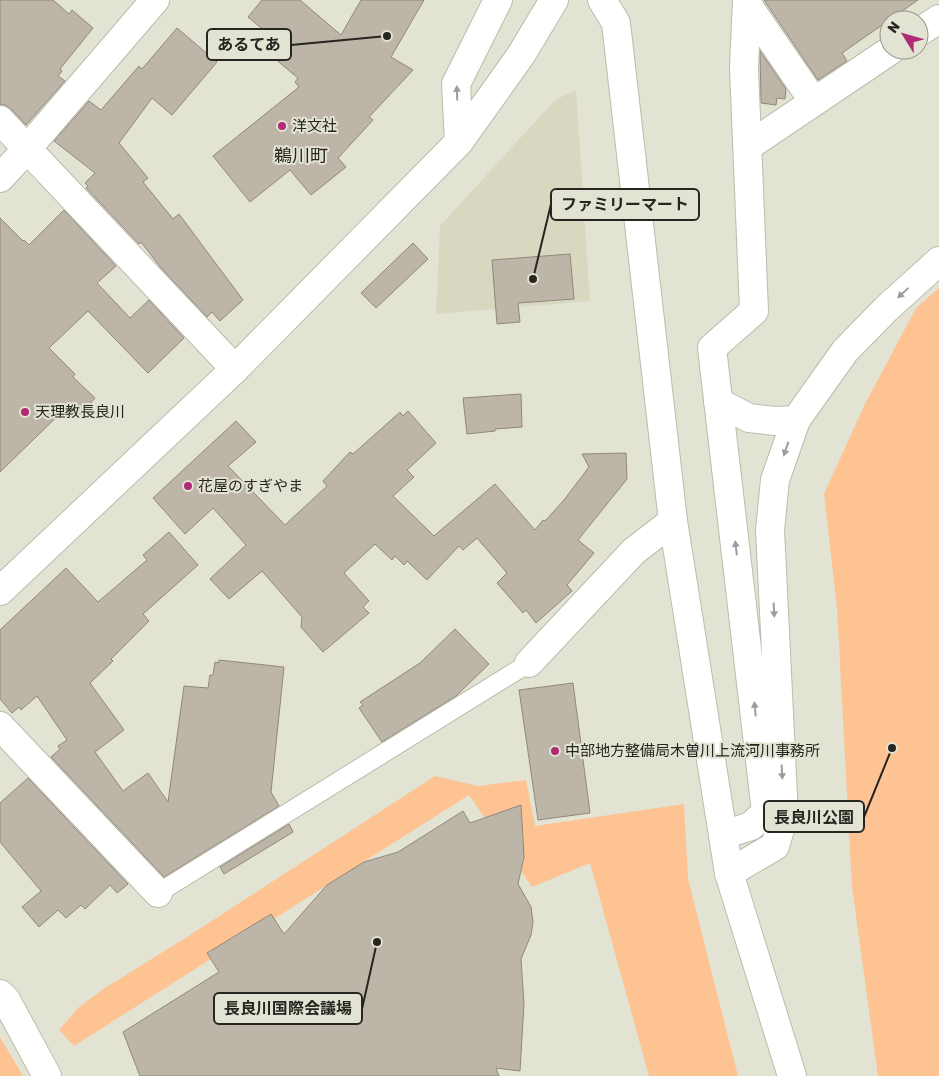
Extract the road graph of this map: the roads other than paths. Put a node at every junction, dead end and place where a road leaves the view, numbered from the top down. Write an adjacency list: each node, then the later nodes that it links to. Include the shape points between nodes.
1 (155, 0): 11 (street)
2 (498, 0): 9 (street, one-way to 2, via 456,84)
3 (554, 0): 9 (street, via 521,55)
4 (602, 0): 17 (street, via 616,24)
5 (747, 2): 7 (street); 10 (street, via 744,68)
6 (879, 58): 7 (street)
7 (814, 102): 10 (street)
8 (0, 120): 11 (street)
9 (459, 142): 14 (street)
10 (747, 147): 15 (street, via 754,311 712,348)
11 (27, 149): 12 (street); 14 (street)
12 (0, 178)
13 (939, 261): 16 (street, one-way to 16, via 886,308 845,351)
14 (235, 368): 18 (street)
15 (718, 402): 16 (street, via 749,418); 21 (street, one-way to 15, via 751,826 766,812)
16 (796, 420): 22 (street, one-way to 22, via 775,480 770,530 784,816 775,846)
17 (673, 521): 19 (street, via 634,551); 21 (street)
18 (0, 591)
19 (529, 664): 23 (lane)
20 (0, 726): 23 (street)
21 (723, 835): 22 (street)
22 (729, 873): 26 (street)
23 (158, 893)
24 (2, 999): 25 (street)
25 (47, 1076)
26 (792, 1076)

